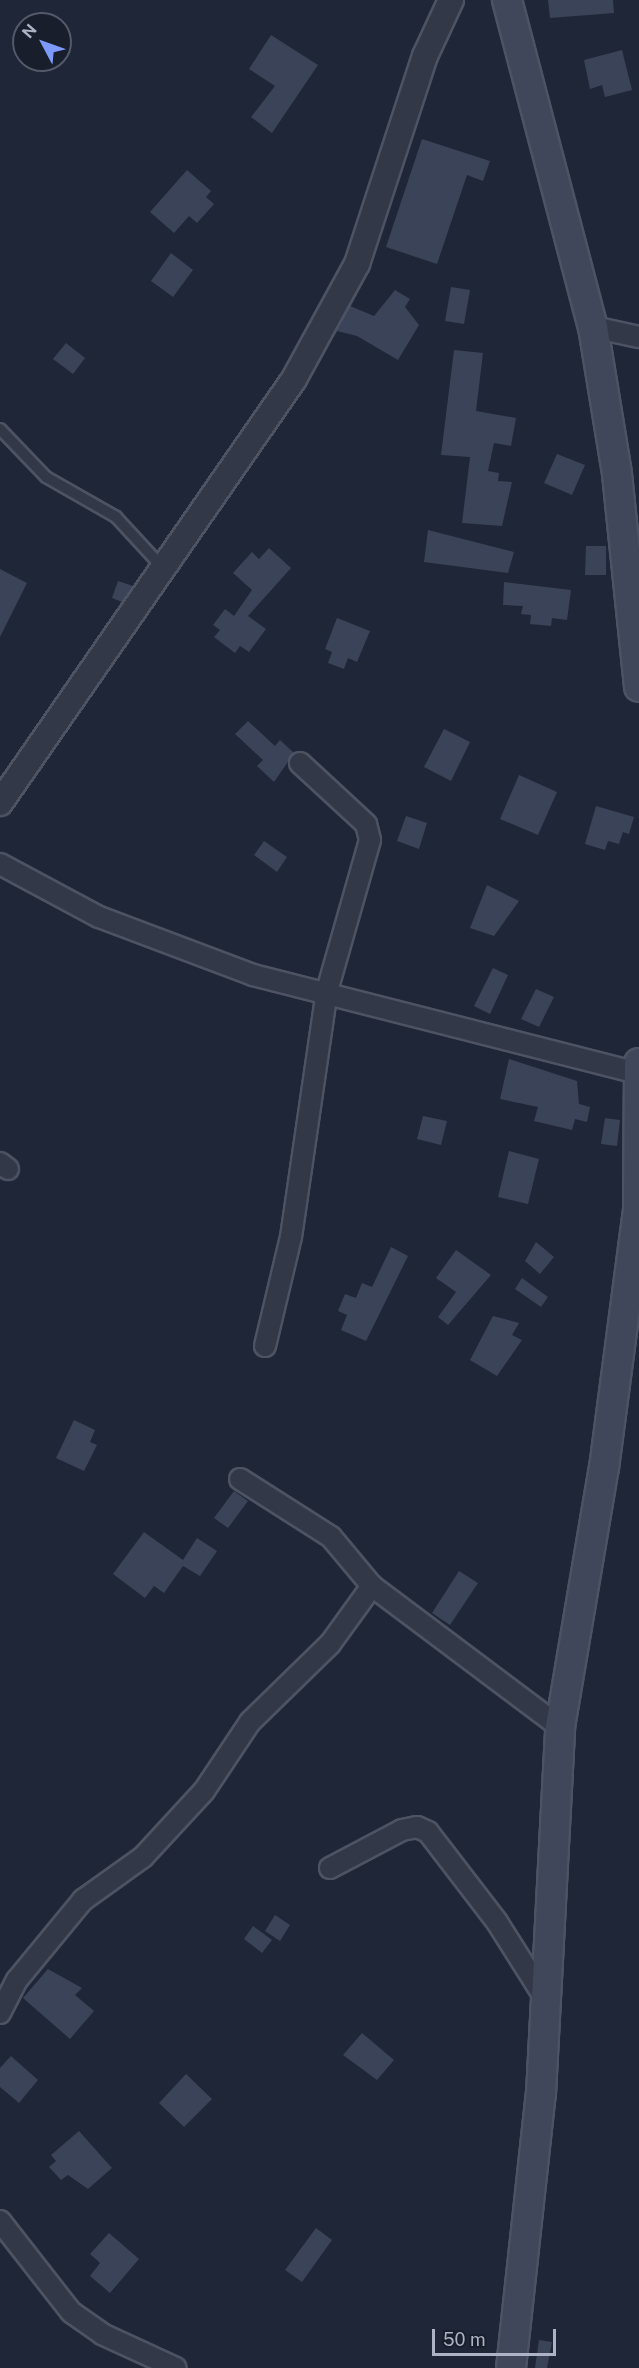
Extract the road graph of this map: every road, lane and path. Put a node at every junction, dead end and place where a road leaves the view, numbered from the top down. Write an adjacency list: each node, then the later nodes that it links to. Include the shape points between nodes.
1 (451, 0): 6 (street, via 425,56 357,264 294,379)
2 (507, 0): 3 (main road)
3 (594, 327): 4 (street); 7 (main road, via 617,474)
4 (639, 337)
5 (0, 429): 6 (lane, via 46,477 116,517)
6 (165, 569): 9 (street)
7 (639, 687)
8 (300, 763): 11 (street, via 366,824 370,840)
9 (0, 803)
10 (0, 864): 11 (street, via 99,917 184,952)
11 (327, 991): 12 (street); 14 (street, via 291,1237)
12 (638, 1068): 13 (main road)
13 (639, 1211): 17 (main road, via 606,1456)
14 (265, 1346)
15 (240, 1479): 16 (street, via 331,1537)
16 (372, 1586): 17 (street); 20 (street, via 330,1644 250,1722 204,1791 142,1857 83,1900 17,1980)
17 (560, 1727): 19 (main road)
18 (330, 1868): 19 (street, via 402,1830 417,1827 428,1832 497,1922)
19 (545, 1998): 23 (main road, via 540,2105)
20 (0, 2013)
21 (0, 2221): 22 (street, via 71,2312 102,2334)
22 (176, 2368)
23 (511, 2368)

